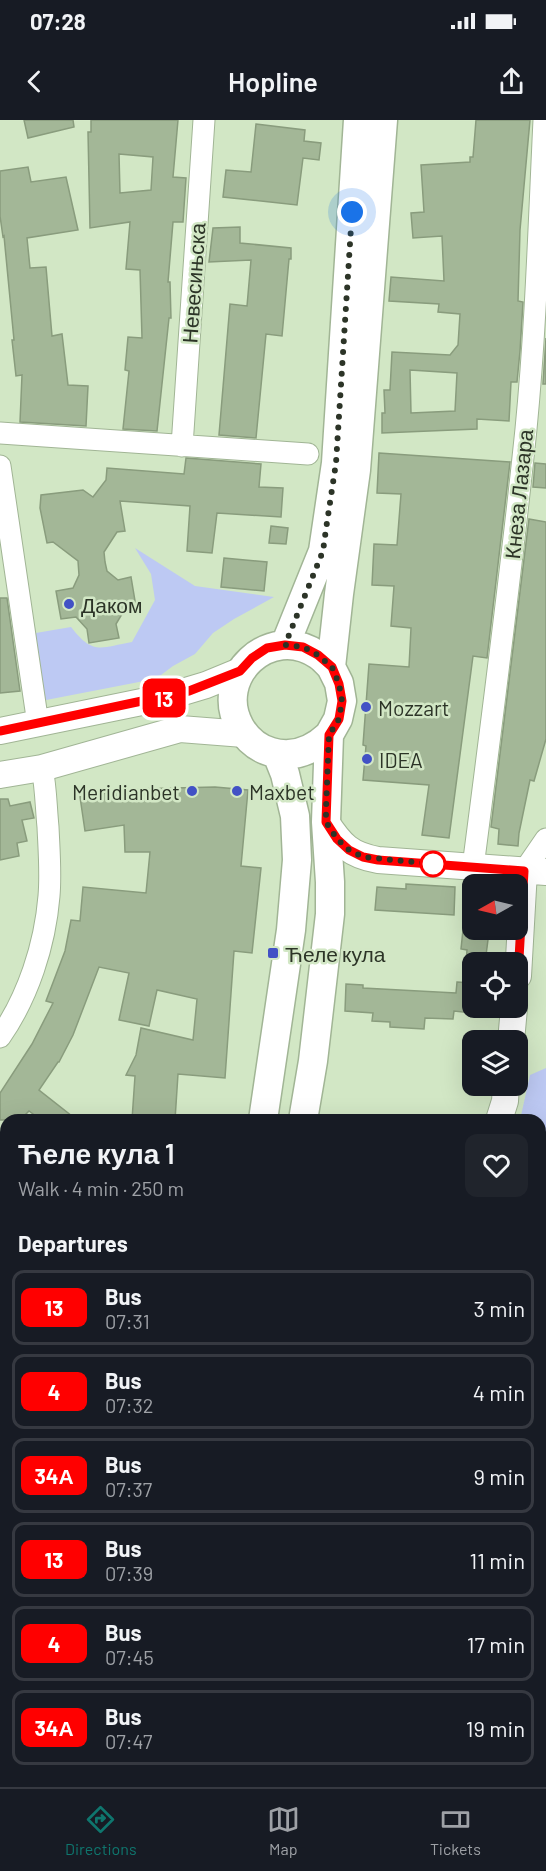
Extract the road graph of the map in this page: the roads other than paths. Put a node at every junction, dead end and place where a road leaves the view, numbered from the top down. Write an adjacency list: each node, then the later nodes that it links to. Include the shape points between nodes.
1 (204, 120): 7 (street, Невесињска)
2 (358, 120): 10 (main road, via 336,463 323,551)
3 (383, 120): 11 (main road, via 356,470)
4 (544, 120): 5 (street, Кнеза Лазара)
5 (542, 243): 22 (street, Кнеза Лазара, via 503,635)
6 (0, 433): 7 (street)
7 (182, 446): 8 (street)
8 (308, 454)
9 (0, 466): 13 (street)
10 (285, 645): 11 (main road, via 303,647); 12 (main road, via 267,648)
11 (332, 667): 16 (main road, via 342,701 339,719)
12 (240, 671): 13 (street, via 166,697); 15 (main road, via 232,703)
13 (38, 724): 14 (street)
14 (0, 731)
15 (244, 734): 17 (main road, via 253,743); 18 (street, via 180,729)
16 (329, 735): 17 (main road, via 306,752); 20 (main road)
17 (277, 754): 27 (main road, via 295,816 297,860)
18 (42, 768): 19 (street); 25 (street, via 49,853 47,915 29,981)
19 (0, 775)
20 (326, 822): 22 (street, via 337,839 363,857); 28 (main road, via 330,914)
21 (546, 839): 23 (street)
22 (472, 867): 23 (street)
23 (535, 872): 24 (street)
24 (522, 952)
25 (0, 1037)
26 (505, 1096): 29 (street)
27 (265, 1114)
28 (304, 1114)
29 (501, 1114)

